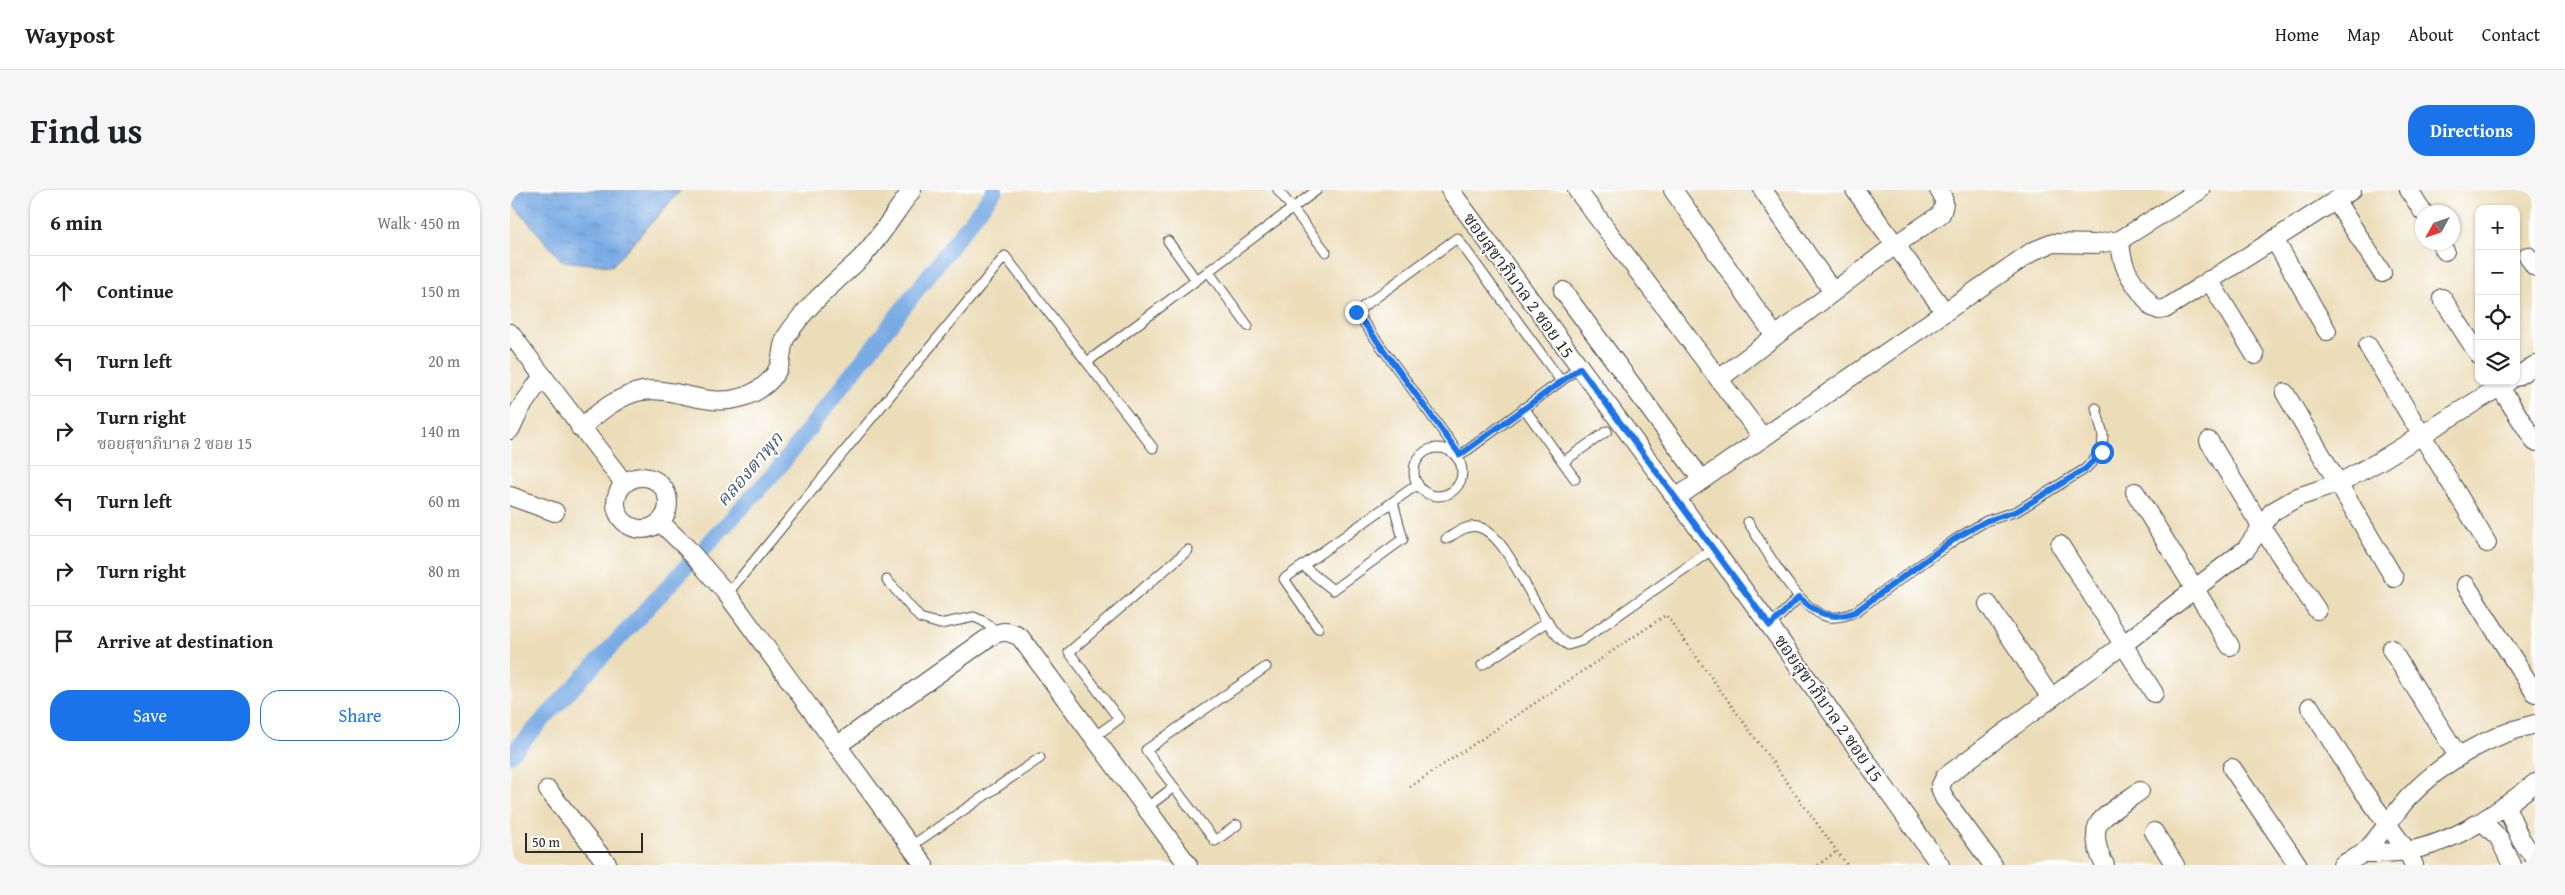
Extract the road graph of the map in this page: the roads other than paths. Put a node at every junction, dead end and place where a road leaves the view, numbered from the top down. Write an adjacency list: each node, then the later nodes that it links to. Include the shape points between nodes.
1 (912, 190): 48 (street, via 861,258 805,310 785,339 780,365 768,384 744,397 720,401 641,391 606,407)
2 (1278, 190): 15 (lane)
3 (1317, 190): 15 (lane)
4 (1450, 190): 38 (street, ซอยสุขาภิบาล 2 ซอย 15)
5 (1577, 190): 41 (street)
6 (1672, 190): 32 (street)
7 (1763, 190): 26 (street)
8 (1855, 190): 19 (street)
9 (1938, 190): 19 (street, via 1945,206 1941,214)
10 (2200, 190): 16 (street)
11 (2352, 190): 13 (street)
12 (2410, 190): 14 (street)
13 (2336, 201): 17 (street); 22 (street)
14 (2419, 205)
15 (1292, 209): 20 (lane); 21 (lane)
16 (2120, 240): 24 (street, via 2121,261 2152,307 2165,309); 28 (street, via 2096,244 2053,243 2033,251)
17 (2274, 240): 24 (street); 30 (street)
18 (1168, 242): 23 (lane)
19 (1895, 245): 26 (street); 28 (street)
20 (1326, 252)
21 (1208, 271): 23 (lane); 29 (lane)
22 (2382, 274)
23 (1196, 280): 36 (lane)
24 (2209, 280): 35 (street)
25 (1563, 291): 59 (street)
26 (1833, 292): 32 (street)
27 (2442, 298): 34 (street)
28 (1945, 312): 52 (street)
29 (1248, 326)
30 (2328, 331)
31 (510, 333): 40 (street)
32 (1775, 336): 41 (street)
33 (2368, 346): 51 (street)
34 (2475, 348)
35 (2255, 355)
36 (1087, 362): 55 (lane); 81 (lane, via 1005,256)
37 (2535, 365): 39 (street)
38 (1580, 368): 42 (lane); 65 (street, ซอยสุขาภิบาล 2 ซอย 15)
39 (2520, 374)
40 (542, 376): 48 (street); 49 (street)
41 (1718, 379): 52 (street)
42 (1561, 382): 46 (lane); 56 (lane, via 1457,238 1418,266 1356,312)
43 (2499, 385): 51 (street)
44 (2503, 385): 54 (street)
45 (2285, 393): 60 (street)
46 (1524, 408): 56 (lane); 57 (lane)
47 (2096, 408): 82 (lane, via 2103,435 2102,452 2077,474 2017,511 1986,521 1956,538 1855,612 1841,618 1827,617 1812,610)
48 (580, 428): 61 (street)
49 (510, 430)
50 (1606, 431): 57 (lane)
51 (2424, 436): 60 (street); 72 (street)
52 (1763, 438): 59 (street)
53 (2209, 441): 70 (street)
54 (2535, 442)
55 (1153, 448)
56 (1459, 456): 62 (lane, via 1441,448 1421,456 1415,470); 62 (lane, via 1461,479 1452,492 1437,496 1429,494)
57 (1563, 462): 58 (lane)
58 (1575, 479)
59 (1702, 480): 65 (street)
60 (2339, 482): 70 (street, via 2298,497 2272,512); 77 (street)
61 (624, 483): 68 (street, via 616,499 620,517 634,528 644,529); 68 (street, via 640,476 658,481 664,488 668,506)
62 (1418, 484): 66 (lane)
63 (2135, 492): 80 (street)
64 (510, 496): 67 (street)
65 (1676, 498): 74 (street, ซอยสุขาภิบาล 2 ซอย 15)
66 (1393, 502): 76 (lane); 76 (lane, via 1403,539 1333,590)
67 (555, 512)
68 (660, 522): 81 (street)
69 (1748, 522): 82 (lane)
70 (2262, 528): 80 (street, via 2246,549); 84 (street)
71 (1446, 539): 85 (lane, via 1470,526 1479,527 1489,534 1501,546)
72 (2487, 543)
73 (2060, 545): 89 (street)
74 (1713, 549): 85 (lane, via 1574,644 1563,642); 86 (street, ซอยสุขาภิบาล 2 ซอย 15)
75 (1188, 550): 99 (lane, via 1069,652 1119,719)
76 (1303, 566): 87 (lane, via 1284,579)
77 (2394, 578)
78 (887, 580): 88 (lane, via 920,618 940,624 974,617)
79 (2466, 585): 95 (street)
80 (2196, 588): 89 (street); 90 (street)
81 (727, 594): 100 (street)
82 (1799, 597): 86 (lane)
83 (1988, 604): 96 (street)
84 (2317, 610)
85 (1548, 621): 92 (lane)
86 (1770, 626): 121 (street, ซอยสุขาภิบาล 2 ซอย 15)
87 (1318, 628)
88 (997, 632): 99 (street, via 1009,631 1020,637); 100 (street)
89 (2124, 644): 94 (street); 96 (street)
90 (2230, 646)
91 (2391, 649): 101 (street)
92 (1482, 665)
93 (1266, 667): 105 (lane, via 1146,750)
94 (2154, 693)
95 (2535, 693)
96 (2050, 698): 122 (street, via 1945,777 1940,787 1944,798)
97 (2310, 707): 111 (street)
98 (2535, 724): 101 (street, via 2494,738)
99 (1094, 737): 109 (street)
100 (838, 745): 114 (street)
101 (2458, 756): 111 (street, via 2428,779)
102 (1040, 758): 114 (lane)
103 (2232, 768): 125 (street)
104 (2535, 782): 108 (street)
105 (1174, 787): 109 (lane); 112 (lane, via 1215,841)
106 (548, 790): 118 (street)
107 (2140, 791): 123 (street, via 2099,823 2096,834)
108 (2506, 806): 110 (street); 117 (street, via 2520,838)
109 (1146, 808): 120 (street)
110 (2483, 822): 116 (street); 127 (street, via 2499,838)
111 (2387, 823): 115 (street); 116 (street)
112 (1238, 825)
113 (2154, 832): 124 (street)
114 (911, 846): 119 (street)
115 (2363, 854): 116 (street); 126 (street)
116 (2410, 858)
117 (2535, 859)
118 (608, 865)
119 (924, 865)
120 (1188, 865)
121 (1940, 865)
122 (1993, 865)
123 (2105, 865)
124 (2176, 865)
125 (2298, 865)
126 (2342, 865)
127 (2512, 865)

